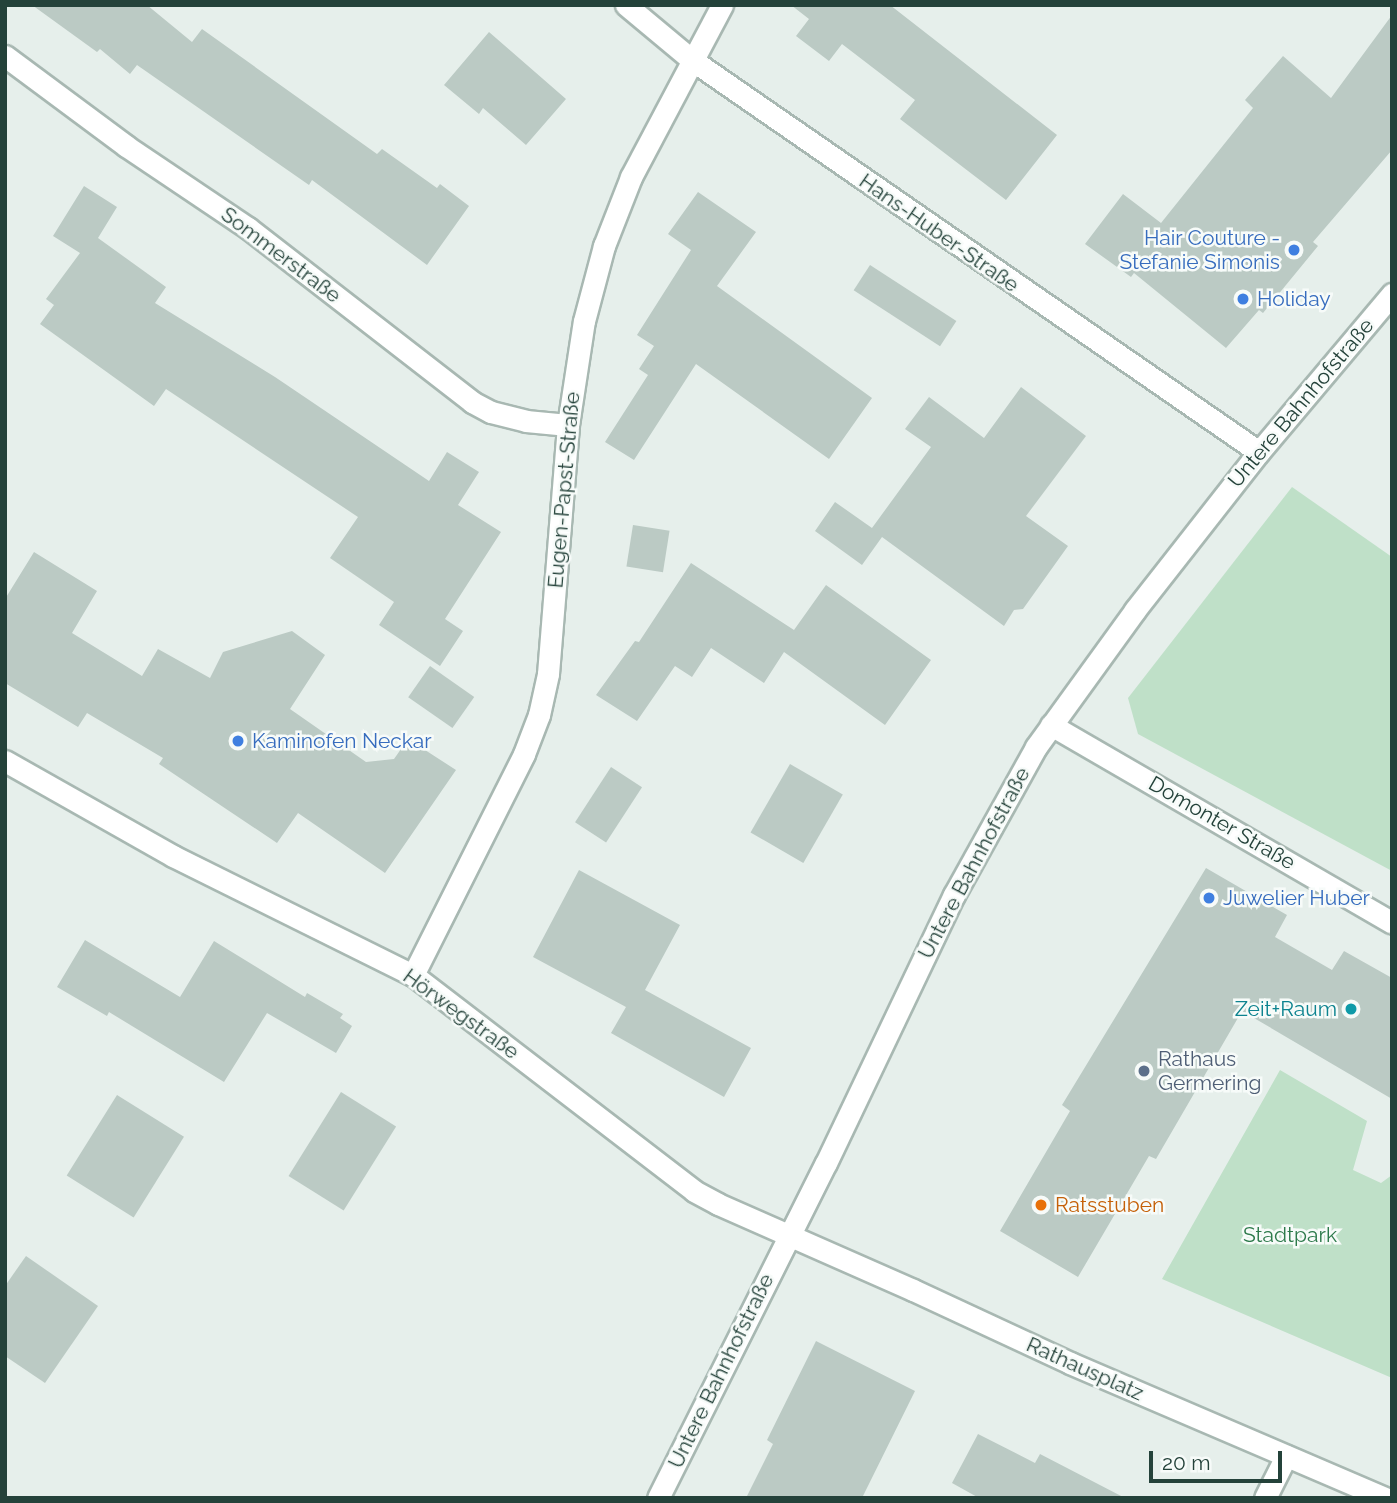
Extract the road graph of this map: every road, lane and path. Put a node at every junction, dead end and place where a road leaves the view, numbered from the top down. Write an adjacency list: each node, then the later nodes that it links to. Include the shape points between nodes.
1 (626, 5): 4 (street, Hans-Huber-Straße)
2 (722, 5): 4 (street, Eugen-Papst-Straße)
3 (5, 56): 6 (street, Sommerstraße, via 248,228 472,402 526,421)
4 (692, 61): 6 (street, Eugen-Papst-Straße, via 647,144 604,246 584,321); 7 (street, Hans-Huber-Straße)
5 (1392, 294): 7 (street, Untere Bahnhofstraße)
6 (568, 425): 11 (street, Eugen-Papst-Straße, via 548,674 539,715 524,754)
7 (1259, 452): 8 (street, Untere Bahnhofstraße)
8 (1051, 725): 10 (street, Domonter Straße); 12 (street, Untere Bahnhofstraße, via 954,895)
9 (5, 761): 11 (street, Hörwegstraße, via 173,856)
10 (1392, 923)
11 (413, 975): 12 (street, Hörwegstraße, via 694,1191)
12 (787, 1237): 13 (street, Rathausplatz); 14 (street, Untere Bahnhofstraße)
13 (1286, 1456): 15 (street); 16 (street, Rathausplatz)
14 (659, 1498)
15 (1265, 1498)
16 (1385, 1498)

